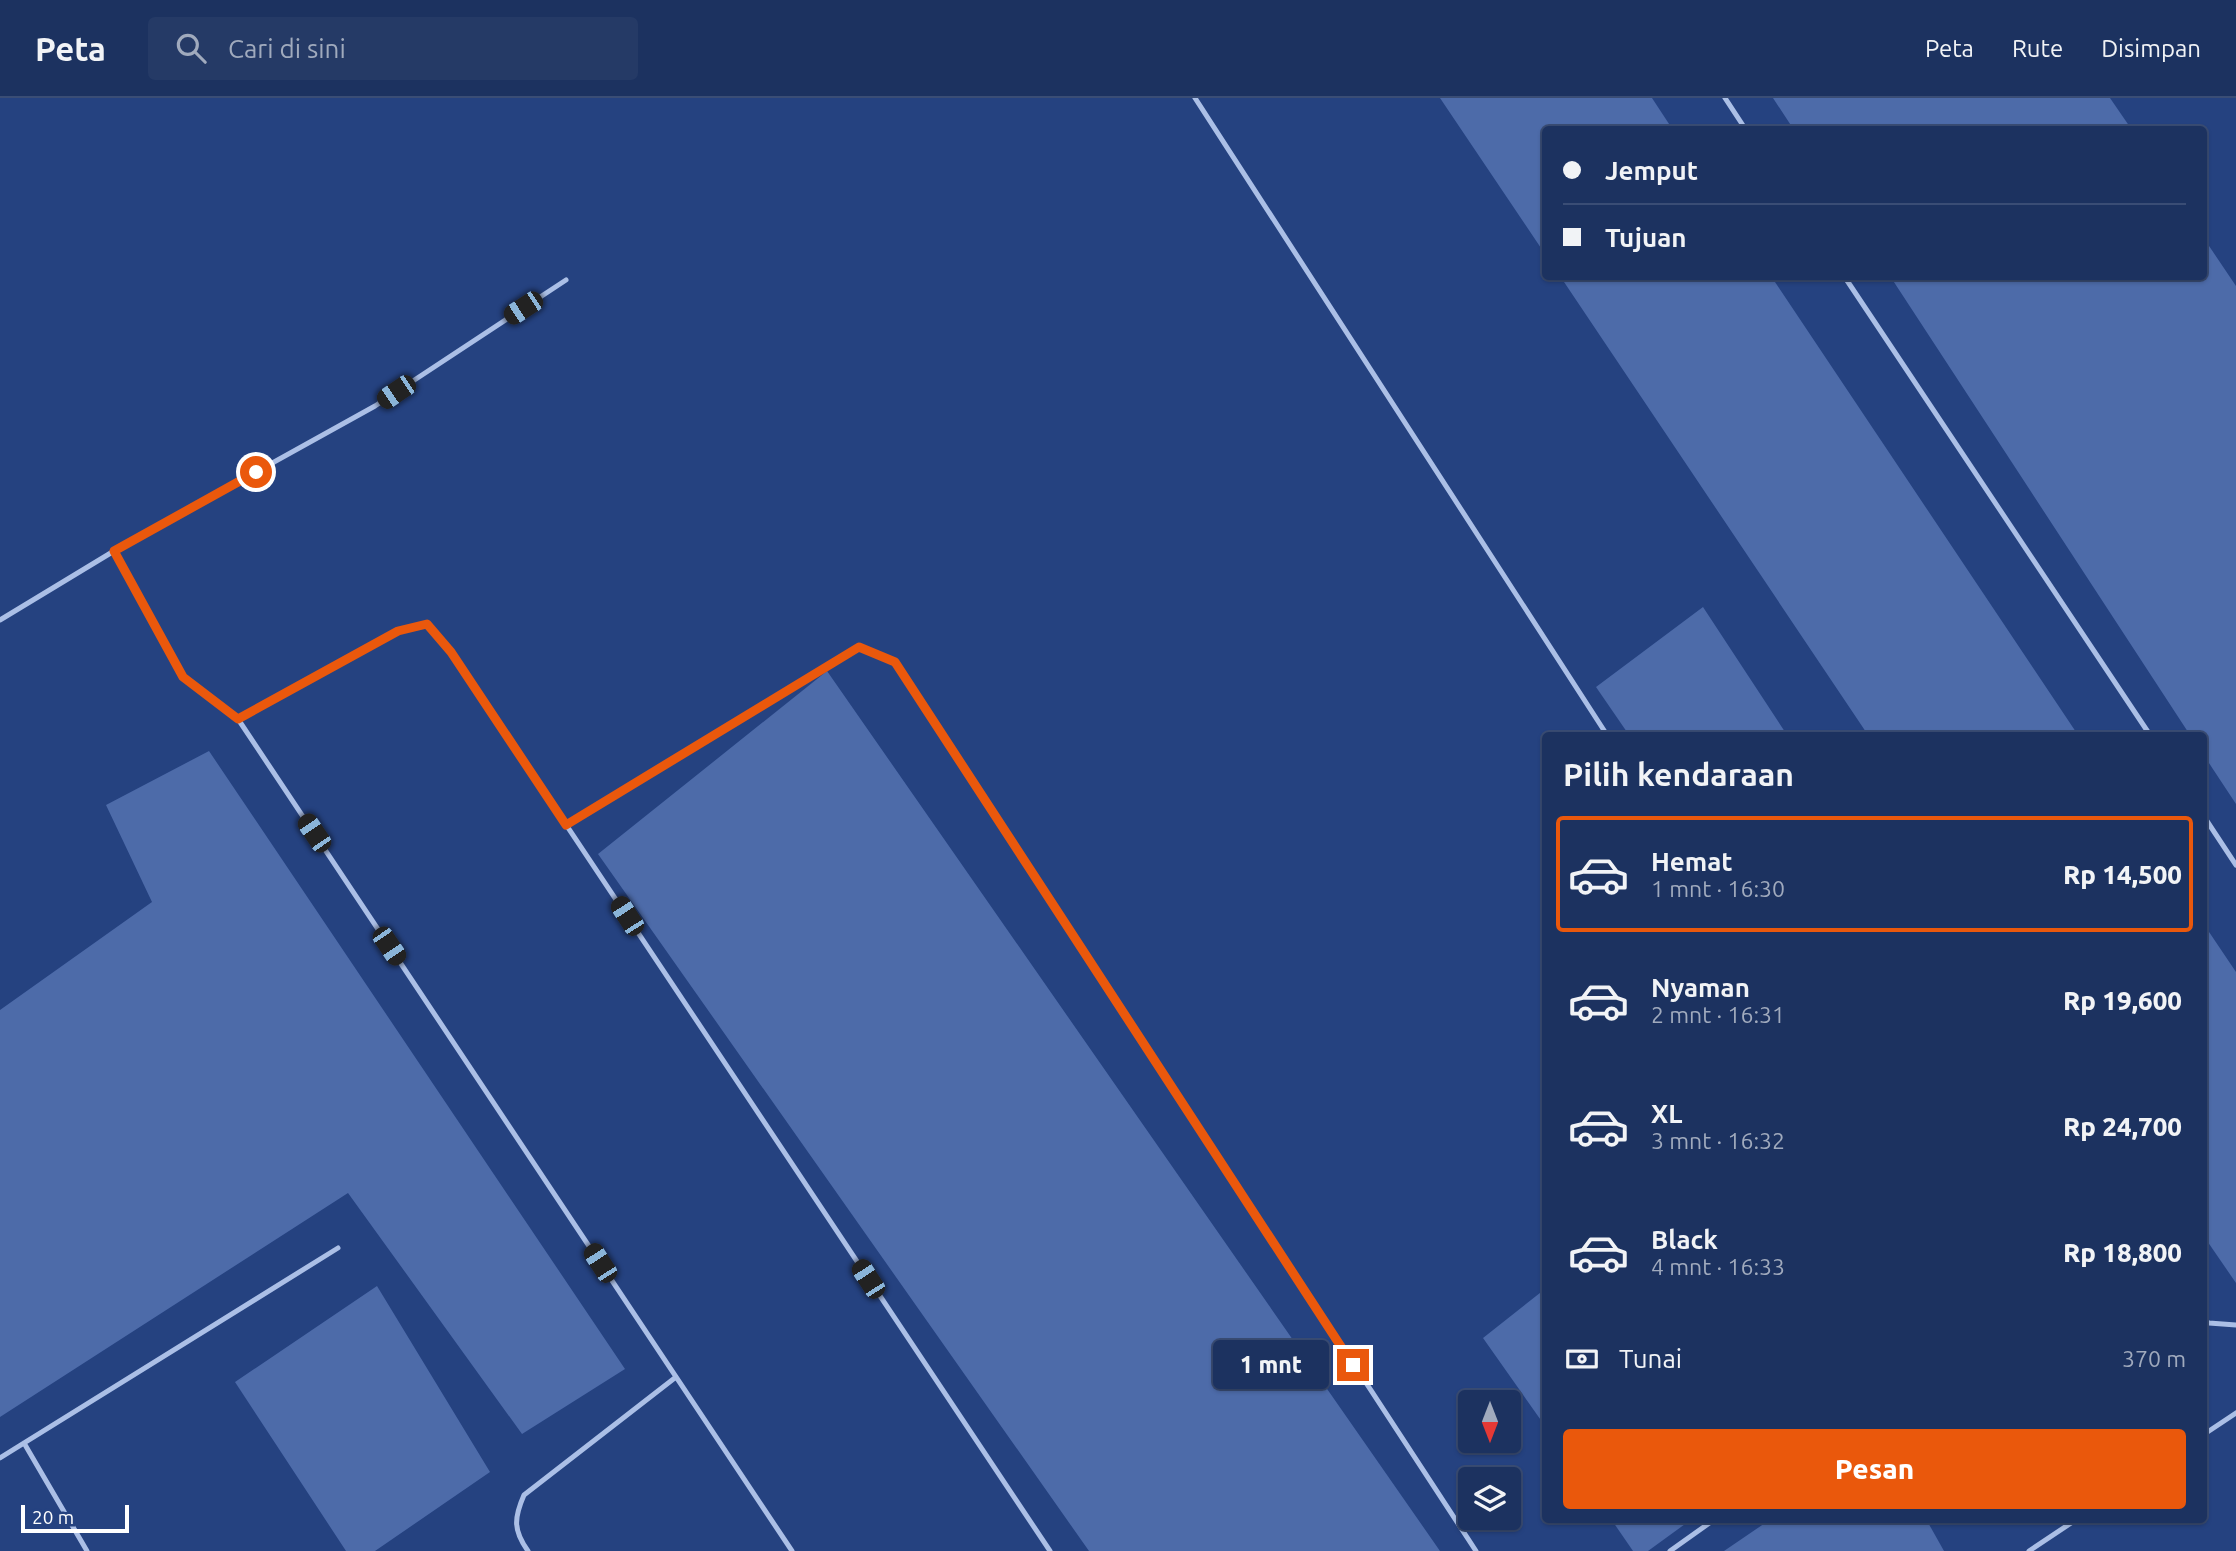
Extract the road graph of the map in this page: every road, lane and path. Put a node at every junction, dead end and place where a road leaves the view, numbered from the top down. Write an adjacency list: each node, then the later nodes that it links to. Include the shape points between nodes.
1 (1195, 98): 9 (lane)
2 (1725, 98): 3 (lane)
3 (1743, 126)
4 (566, 280): 6 (lane, via 375,407)
5 (1847, 280): 10 (lane)
6 (114, 551): 7 (lane); 8 (lane, via 183,677)
7 (0, 621)
8 (238, 719): 12 (lane, via 398,631 427,624 451,652); 17 (lane)
9 (1605, 732)
10 (2148, 732)
11 (2207, 822): 13 (lane)
12 (566, 825): 27 (lane); 28 (lane, via 859,647 895,662)
13 (2236, 864)
14 (338, 1248): 20 (lane)
15 (2207, 1322): 16 (lane)
16 (2236, 1325)
17 (676, 1377): 25 (lane, via 524,1495 515,1516 519,1539); 26 (lane)
18 (2236, 1413): 19 (lane)
19 (2207, 1432)
20 (24, 1443): 21 (lane); 24 (lane)
21 (0, 1458)
22 (1709, 1523): 29 (lane)
23 (2071, 1523): 30 (lane)
24 (87, 1551)
25 (528, 1551)
26 (792, 1551)
27 (1050, 1551)
28 (1475, 1551)
29 (1670, 1551)
30 (2029, 1551)

